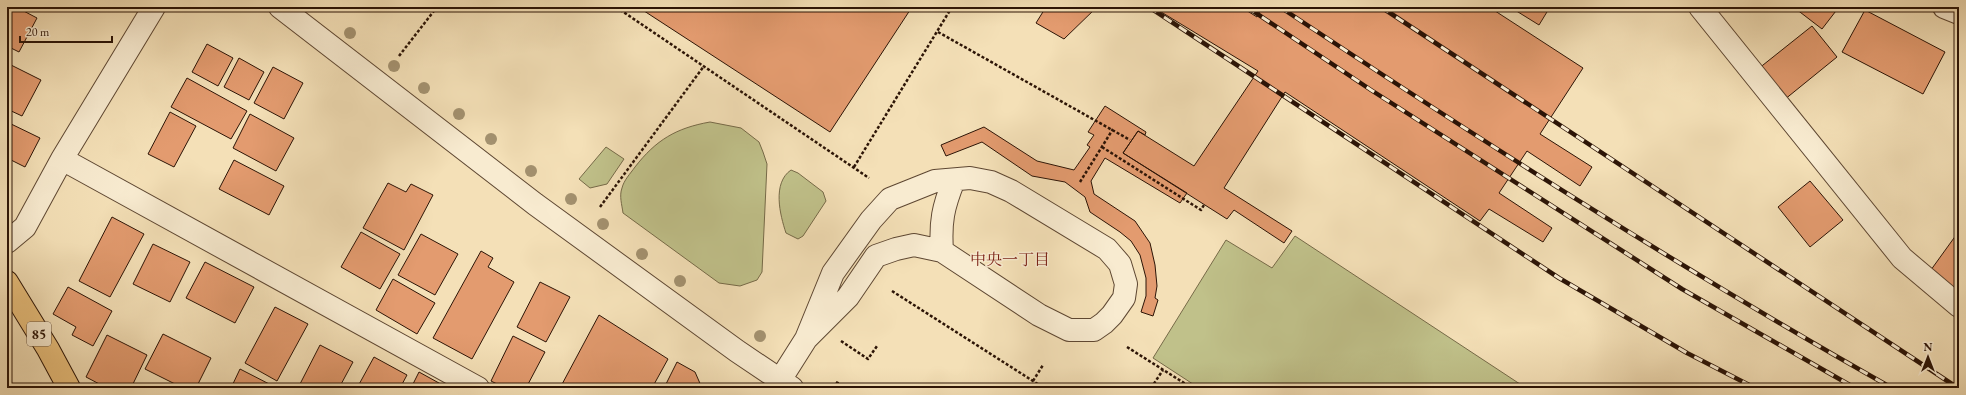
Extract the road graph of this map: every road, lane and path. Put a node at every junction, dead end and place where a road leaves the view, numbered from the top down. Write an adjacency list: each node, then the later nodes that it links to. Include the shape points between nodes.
1 (154, 7): 15 (street)
2 (280, 7): 36 (street, via 535,204)
3 (436, 7): 10 (path)
4 (616, 7): 11 (path)
5 (952, 7): 9 (path)
6 (1700, 7): 26 (street, via 1902,258)
7 (1944, 7): 8 (street)
8 (1959, 13)
9 (938, 32): 12 (path); 16 (path)
10 (399, 56)
11 (704, 66): 16 (path); 21 (path)
12 (1113, 129): 13 (path); 14 (path)
13 (1130, 140)
14 (1102, 147): 19 (path); 20 (path, via 1201,210)
15 (62, 159): 22 (street, via 25,227); 38 (street)
16 (854, 167): 17 (path)
17 (869, 178)
18 (954, 180): 23 (street, via 943,205 940,233); 23 (street, via 970,178 992,182 1107,249 1120,264 1126,284 1124,298 1112,315 1094,330 1069,330 1039,315); 27 (street, via 935,181 890,198 833,273)
19 (1080, 182)
20 (1204, 205)
21 (600, 207)
22 (7, 242)
23 (942, 251): 27 (street, via 914,246 876,256 848,297)
24 (7, 283): 37 (main road, 85, via 41,336)
25 (892, 291): 33 (path)
26 (1959, 306)
27 (806, 339): 36 (street)
28 (841, 341): 29 (path, via 868,359)
29 (877, 346)
30 (1127, 347): 32 (path)
31 (1043, 365): 33 (path)
32 (1163, 370): 35 (path); 41 (path)
33 (1033, 381): 40 (path)
34 (836, 382): 39 (path)
35 (1187, 385): 42 (path); 43 (path)
36 (782, 386)
37 (69, 388)
38 (478, 388)
39 (846, 388)
40 (1044, 388)
41 (1151, 388)
42 (1184, 388)
43 (1192, 388)

